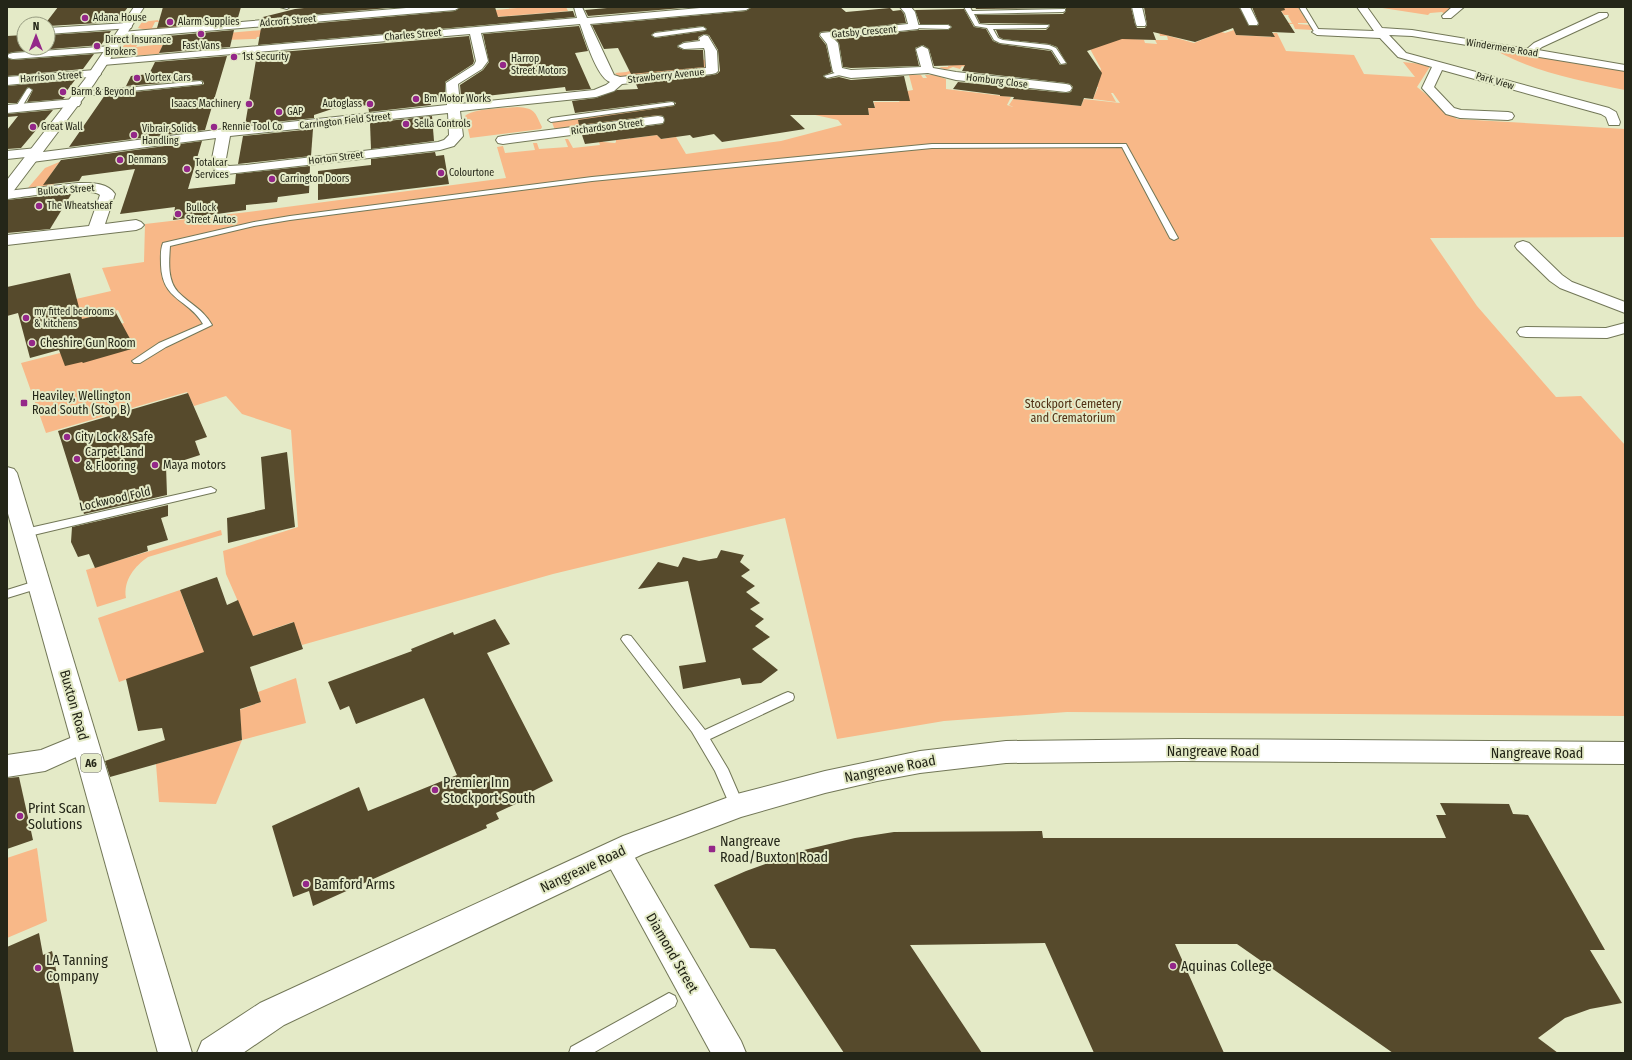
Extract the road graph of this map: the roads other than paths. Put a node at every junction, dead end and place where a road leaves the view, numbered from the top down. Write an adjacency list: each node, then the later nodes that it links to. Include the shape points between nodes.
1 (138, 7): 26 (main road)
2 (283, 7): 3 (lane); 14 (main road); 21 (main road)
3 (287, 7)
4 (450, 7): 21 (main road, Adcroft Street)
5 (578, 7): 22 (main road, Strawberry Avenue)
6 (746, 7): 16 (main road, Charles Street)
7 (905, 7): 27 (main road, Gatsby Crescent, via 910,12)
8 (967, 7): 17 (lane)
9 (1137, 7): 24 (main road)
10 (1245, 7): 23 (main road)
11 (1302, 7): 32 (lane)
12 (1362, 7): 33 (main road, Park View)
13 (1459, 7): 19 (main road)
14 (269, 8)
15 (1063, 10): 17 (lane)
16 (692, 12): 22 (main road, Charles Street); 35 (main road, Strawberry Avenue)
17 (970, 13): 29 (lane, via 977,25)
18 (1603, 15): 39 (main road, via 1538,45)
19 (1447, 16)
20 (143, 20): 26 (main road)
21 (281, 21): 26 (main road, Adcroft Street)
22 (584, 21): 30 (main road, Charles Street); 50 (main road, Strawberry Avenue, via 608,76)
23 (1253, 23)
24 (1142, 24)
25 (1046, 26): 29 (lane)
26 (126, 27): 31 (main road); 37 (main road)
27 (914, 27): 28 (lane); 46 (main road, Gatsby Crescent, via 825,35 832,43 836,70)
28 (948, 27)
29 (989, 27): 42 (lane, via 996,39 1002,42 1054,49)
30 (474, 30): 41 (main road, Charles Street); 59 (main road, via 482,62 452,83)
31 (56, 31)
32 (1317, 32): 33 (main road, Windermere Road)
33 (1381, 33): 39 (main road, Windermere Road, via 1412,34); 43 (main road, Park View, via 1402,55)
34 (655, 35): 35 (lane)
35 (705, 37): 36 (main road); 50 (main road, Strawberry Avenue, via 711,51 706,55 716,74)
36 (684, 46)
37 (112, 49): 40 (main road); 41 (main road)
38 (922, 49): 45 (main road)
39 (1530, 52): 44 (main road, Windermere Road)
40 (13, 56)
41 (103, 62): 47 (main road)
42 (1063, 63)
43 (1439, 64): 60 (main road, via 1428,88 1450,111 1460,114); 63 (main road, Park View, via 1514,87 1605,110 1612,115)
44 (1625, 68)
45 (928, 70): 46 (main road, via 891,75); 52 (main road, Homburg Close, via 956,76)
46 (842, 73): 48 (lane)
47 (95, 74): 49 (main road, Harrison Street); 54 (main road)
48 (827, 76)
49 (7, 81)
50 (619, 81): 55 (main road, Strawberry Avenue, via 610,88 596,93)
51 (200, 83): 54 (lane)
52 (1066, 88)
53 (29, 90): 57 (lane)
54 (78, 98): 58 (main road); 68 (main road)
55 (539, 100): 59 (main road, Carrington Field Street); 61 (main road, Richardson Street)
56 (672, 104): 61 (lane)
57 (20, 105)
58 (7, 109)
59 (454, 109): 65 (main road, Carrington Field Street); 65 (main road, Horton Street, via 456,136 449,143 440,146 246,169 227,170 218,164)
60 (1508, 116)
61 (551, 120): 64 (main road, Richardson Street)
62 (658, 120): 64 (main road, Richardson Street)
63 (1614, 122)
64 (556, 133): 66 (main road, Richardson Street)
65 (224, 134): 68 (main road, Carrington Field Street)
66 (503, 140)
67 (7, 155): 68 (main road, Carrington Field Street)
68 (35, 155): 69 (main road)
69 (7, 190)
70 (7, 195): 72 (main road, Bullock Street, via 82,187 102,188 108,194)
71 (136, 225): 72 (main road)
72 (95, 230): 74 (main road)
73 (1174, 238): 81 (lane, via 1124,145 932,146 592,179 290,218 254,224 166,246 166,278 173,293 201,313 208,325 154,349)
74 (7, 240)
75 (1523, 246): 76 (main road)
76 (1539, 262): 77 (main road); 78 (main road, via 1566,285)
77 (1558, 262)
78 (1625, 308)
79 (1625, 328): 80 (main road, via 1581,338)
80 (1526, 332)
81 (137, 361)
82 (7, 473): 84 (main road, Buxton Road / A6)
83 (211, 490): 84 (lane, Lockwood Fold)
84 (25, 533): 85 (main road, Buxton Road / A6)
85 (39, 584): 86 (lane); 90 (main road, Buxton Road / A6)
86 (7, 594)
87 (626, 639): 89 (lane)
88 (788, 697): 89 (lane)
89 (702, 737): 93 (lane, via 722,769)
90 (85, 742): 92 (main road, via 45,760); 96 (main road, Buxton Road / A6)
91 (1625, 753): 93 (main road, Nangreave Road, via 1195,750 1006,752 877,770)
92 (7, 766)
93 (737, 806): 94 (main road, Nangreave Road)
94 (616, 853): 97 (main road, Nangreave Road, via 272,1014); 99 (main road, Diamond Street)
95 (669, 1001): 98 (lane)
96 (175, 1053)
97 (214, 1053)
98 (576, 1053)
99 (729, 1053)

